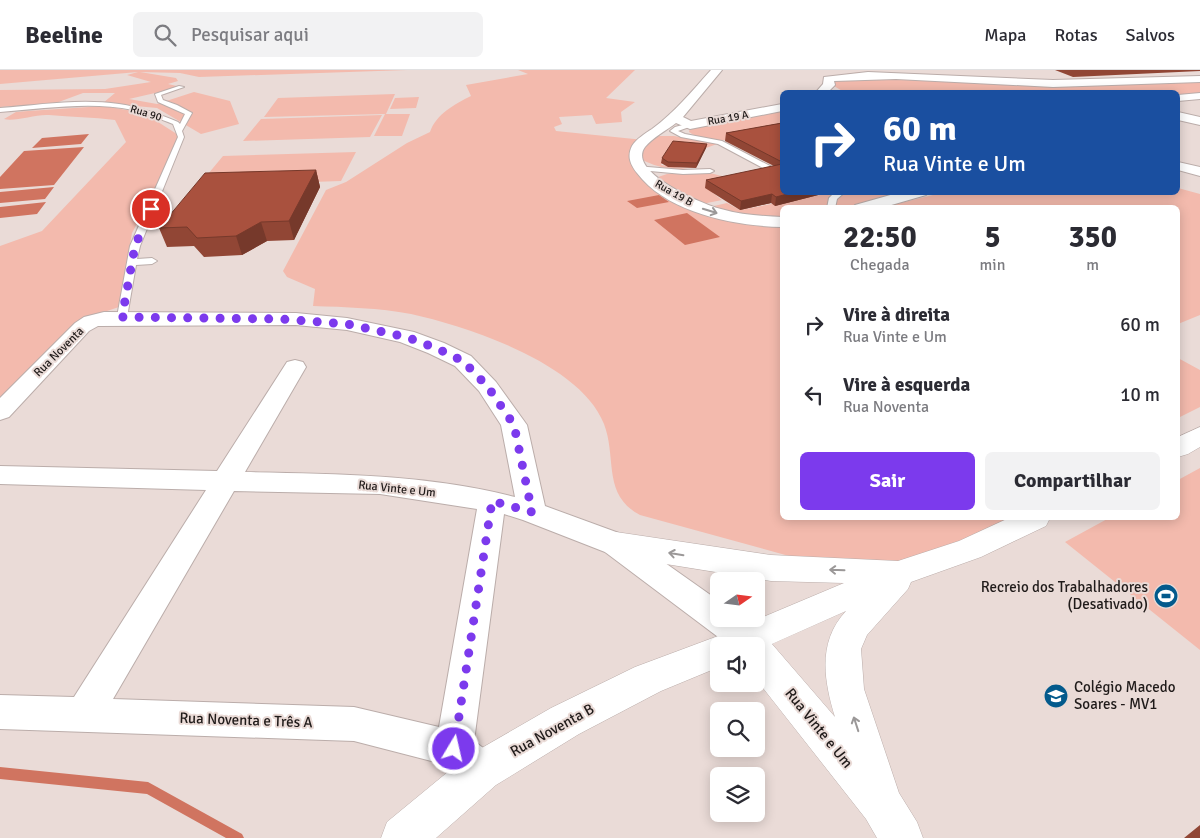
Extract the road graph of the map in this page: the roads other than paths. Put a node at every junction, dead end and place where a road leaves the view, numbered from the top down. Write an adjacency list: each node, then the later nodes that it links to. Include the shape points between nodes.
1 (717, 70): 11 (street)
2 (981, 74): 3 (street, via 1056,83); 5 (street, via 861,71 836,74 828,79)
3 (1200, 78)
4 (181, 87): 14 (lane, via 158,94 160,101 189,113)
5 (829, 90)
6 (1200, 96): 7 (street)
7 (1180, 98)
8 (780, 108): 13 (street, Rua 19 A)
9 (6, 111): 14 (lane, Rua 90, via 104,105 130,107 176,123)
10 (1180, 116): 12 (street)
11 (675, 118): 13 (street, Rua 19 A); 17 (street, via 637,148 635,160)
12 (1200, 121)
13 (690, 125): 15 (lane, via 673,131 683,136 720,142)
14 (179, 131): 24 (lane, via 182,137 135,246)
15 (766, 166)
16 (1180, 167): 19 (street)
17 (639, 168): 18 (lane); 22 (street, Rua 19 B, one-way to 22, via 646,176 705,210 751,220)
18 (710, 171)
19 (1200, 172)
20 (910, 195): 21 (street)
21 (872, 205)
22 (780, 222)
23 (152, 261): 24 (lane)
24 (133, 262): 25 (lane)
25 (122, 317): 27 (street, Rua Noventa, via 104,318 82,327); 33 (street, Rua Noventa, via 296,319 347,324 406,337 436,348 463,361 488,387 514,425)
26 (295, 367): 31 (street)
27 (0, 412)
28 (1200, 436): 29 (street)
29 (1180, 447)
30 (0, 475): 31 (street, Rua Vinte e Um)
31 (226, 480): 32 (street, Rua Vinte e Um, via 380,485); 42 (street)
32 (492, 501): 33 (street, Rua Vinte e Um); 43 (street)
33 (532, 512): 35 (street, Rua Vinte e Um)
34 (1031, 520): 36 (street, via 970,549)
35 (616, 544): 36 (street, one-way to 35, via 771,568); 37 (street, Rua Vinte e Um)
36 (904, 572): 38 (street, Rua Noventa B); 44 (street, one-way to 36, via 845,689 843,649 854,626)
37 (729, 637)
38 (763, 637)
39 (710, 658): 43 (street, Rua Noventa B, via 648,679 565,720)
40 (765, 675): 44 (street, Rua Vinte e Um)
41 (0, 712): 42 (street, Rua Noventa e Três A)
42 (84, 714): 43 (street, Rua Noventa e Três A, via 354,724 387,731)
43 (468, 760): 45 (street, Rua Noventa B)
44 (891, 821)
45 (402, 838)

